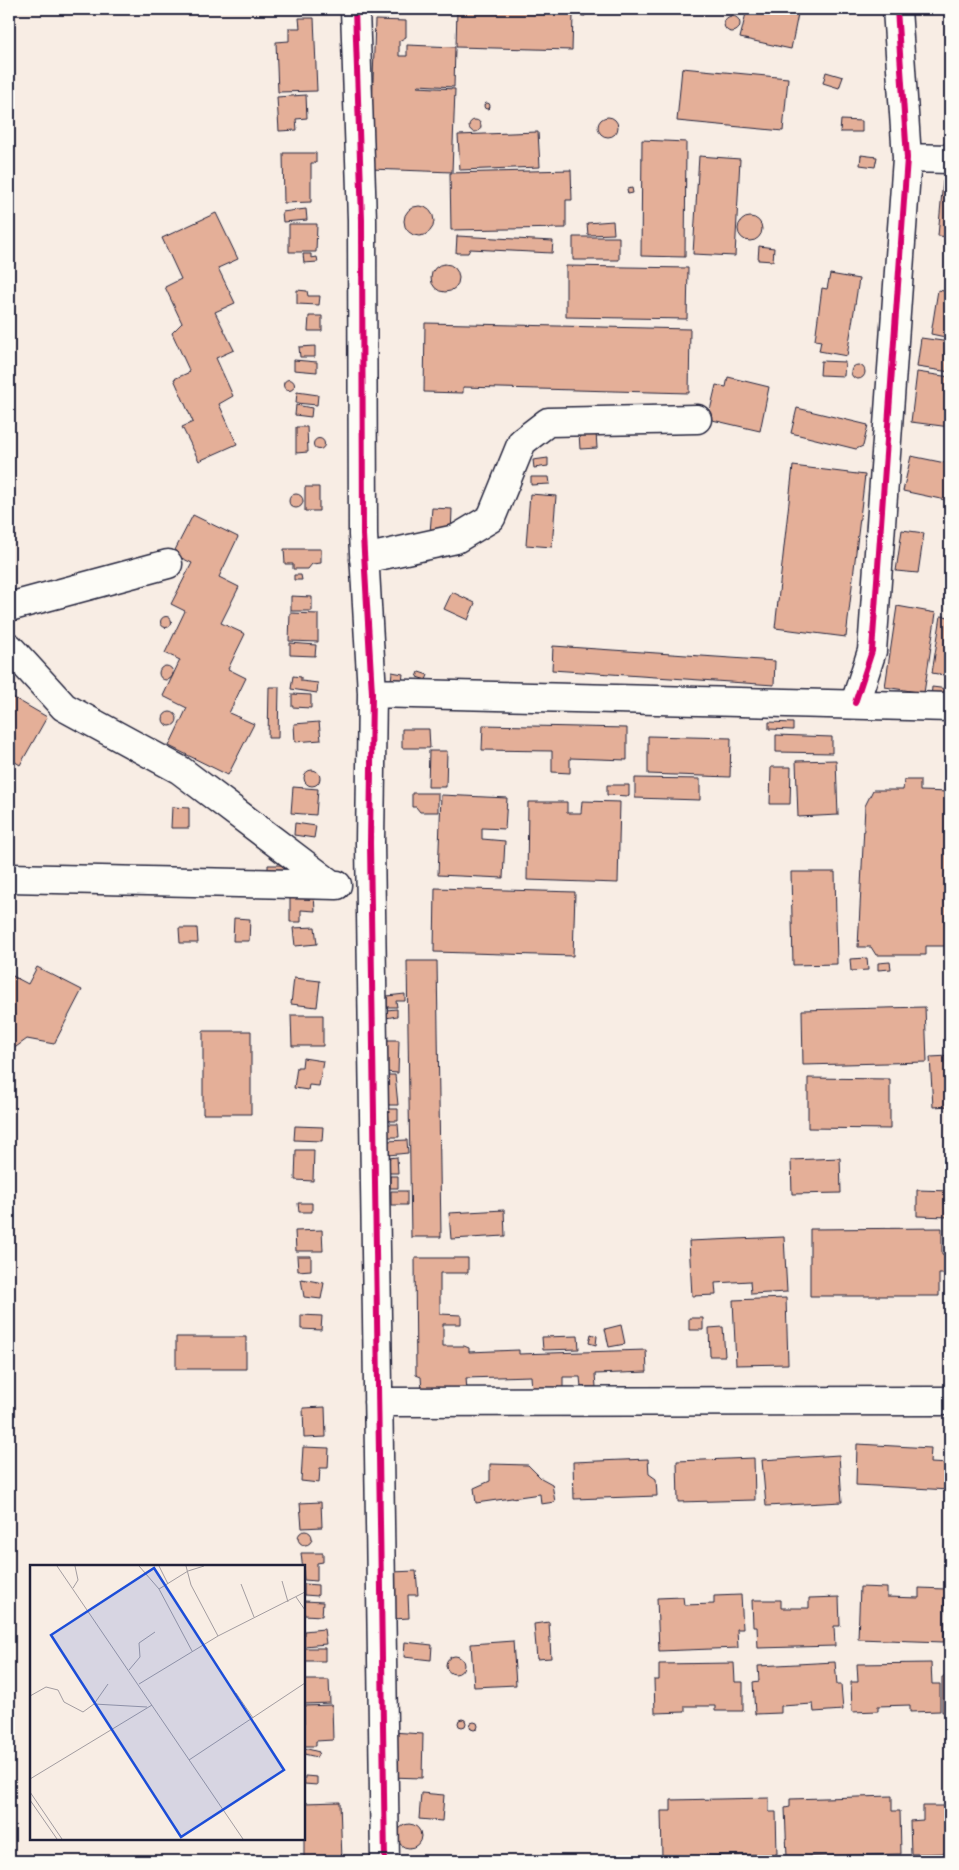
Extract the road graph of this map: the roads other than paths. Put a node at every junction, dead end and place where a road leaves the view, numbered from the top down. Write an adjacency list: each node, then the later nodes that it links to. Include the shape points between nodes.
1 (355, 9): 6 (street, via 362,220)
2 (897, 9): 3 (street)
3 (907, 158): 4 (street); 11 (street, via 872,651)
4 (950, 160)
5 (697, 419): 6 (street, via 548,422 522,442 491,518 456,539)
6 (364, 559): 10 (street)
7 (168, 564): 8 (street)
8 (9, 607)
9 (9, 647): 14 (street, via 64,707 180,770)
10 (372, 693): 11 (street); 15 (street)
11 (854, 703): 12 (street)
12 (950, 707)
13 (9, 878): 14 (street)
14 (332, 885): 15 (street)
15 (371, 886): 17 (street)
16 (950, 1401): 17 (street)
17 (378, 1402): 18 (street)
18 (385, 1861)

